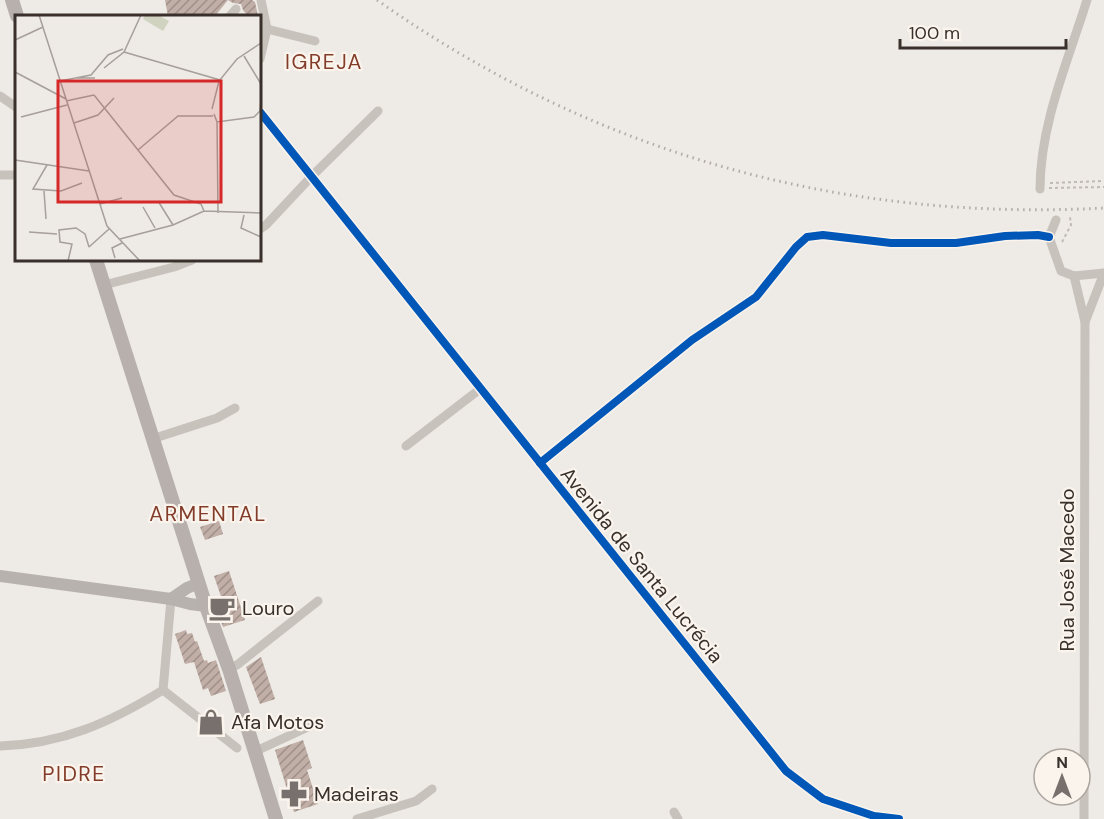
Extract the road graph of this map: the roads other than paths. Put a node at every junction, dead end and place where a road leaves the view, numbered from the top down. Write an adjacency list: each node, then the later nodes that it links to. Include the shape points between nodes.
1 (12, 0): 4 (main road)
2 (261, 0): 5 (street)
3 (1087, 0): 13 (street, via 1043,146)
4 (17, 15)
5 (267, 29): 6 (street); 7 (street)
6 (315, 41)
7 (261, 55)
8 (0, 96): 9 (street)
9 (15, 106)
10 (378, 111): 12 (street)
11 (261, 113): 12 (street, Avenida de Santa Lucrécia)
12 (311, 177): 15 (street); 23 (street, Avenida de Santa Lucrécia)
13 (1040, 186)
14 (1056, 220): 16 (street)
15 (261, 228)
16 (1049, 237): 20 (street, via 1061,271); 27 (street, via 1038,234 956,243 891,243 823,234 807,237 756,297 692,340)
17 (96, 261): 21 (main road)
18 (189, 261): 21 (street)
19 (1104, 273): 20 (street); 22 (street, Rua José Macedo)
20 (1074, 276): 22 (street, Rua José Macedo)
21 (104, 285): 25 (main road)
22 (1085, 322): 43 (street, Rua José Macedo)
23 (480, 389): 26 (street); 27 (street, Avenida de Santa Lucrécia)
24 (235, 408): 25 (street, via 217,418)
25 (152, 439): 29 (main road)
26 (406, 446)
27 (540, 463): 42 (street, Avenida de Santa Lucrécia, via 786,771 823,799 874,816)
28 (0, 576): 30 (main road)
29 (199, 583): 30 (main road); 32 (main road)
30 (171, 598): 32 (main road); 34 (street)
31 (318, 601): 33 (street)
32 (206, 606): 33 (main road)
33 (229, 669): 38 (main road)
34 (163, 690): 36 (street, via 124,713 66,736); 37 (street)
35 (308, 727): 38 (street)
36 (0, 746)
37 (237, 748)
38 (254, 752): 40 (main road)
39 (432, 789): 41 (street, via 416,801)
40 (276, 819)
41 (357, 819)
42 (899, 819)
43 (1084, 819)

